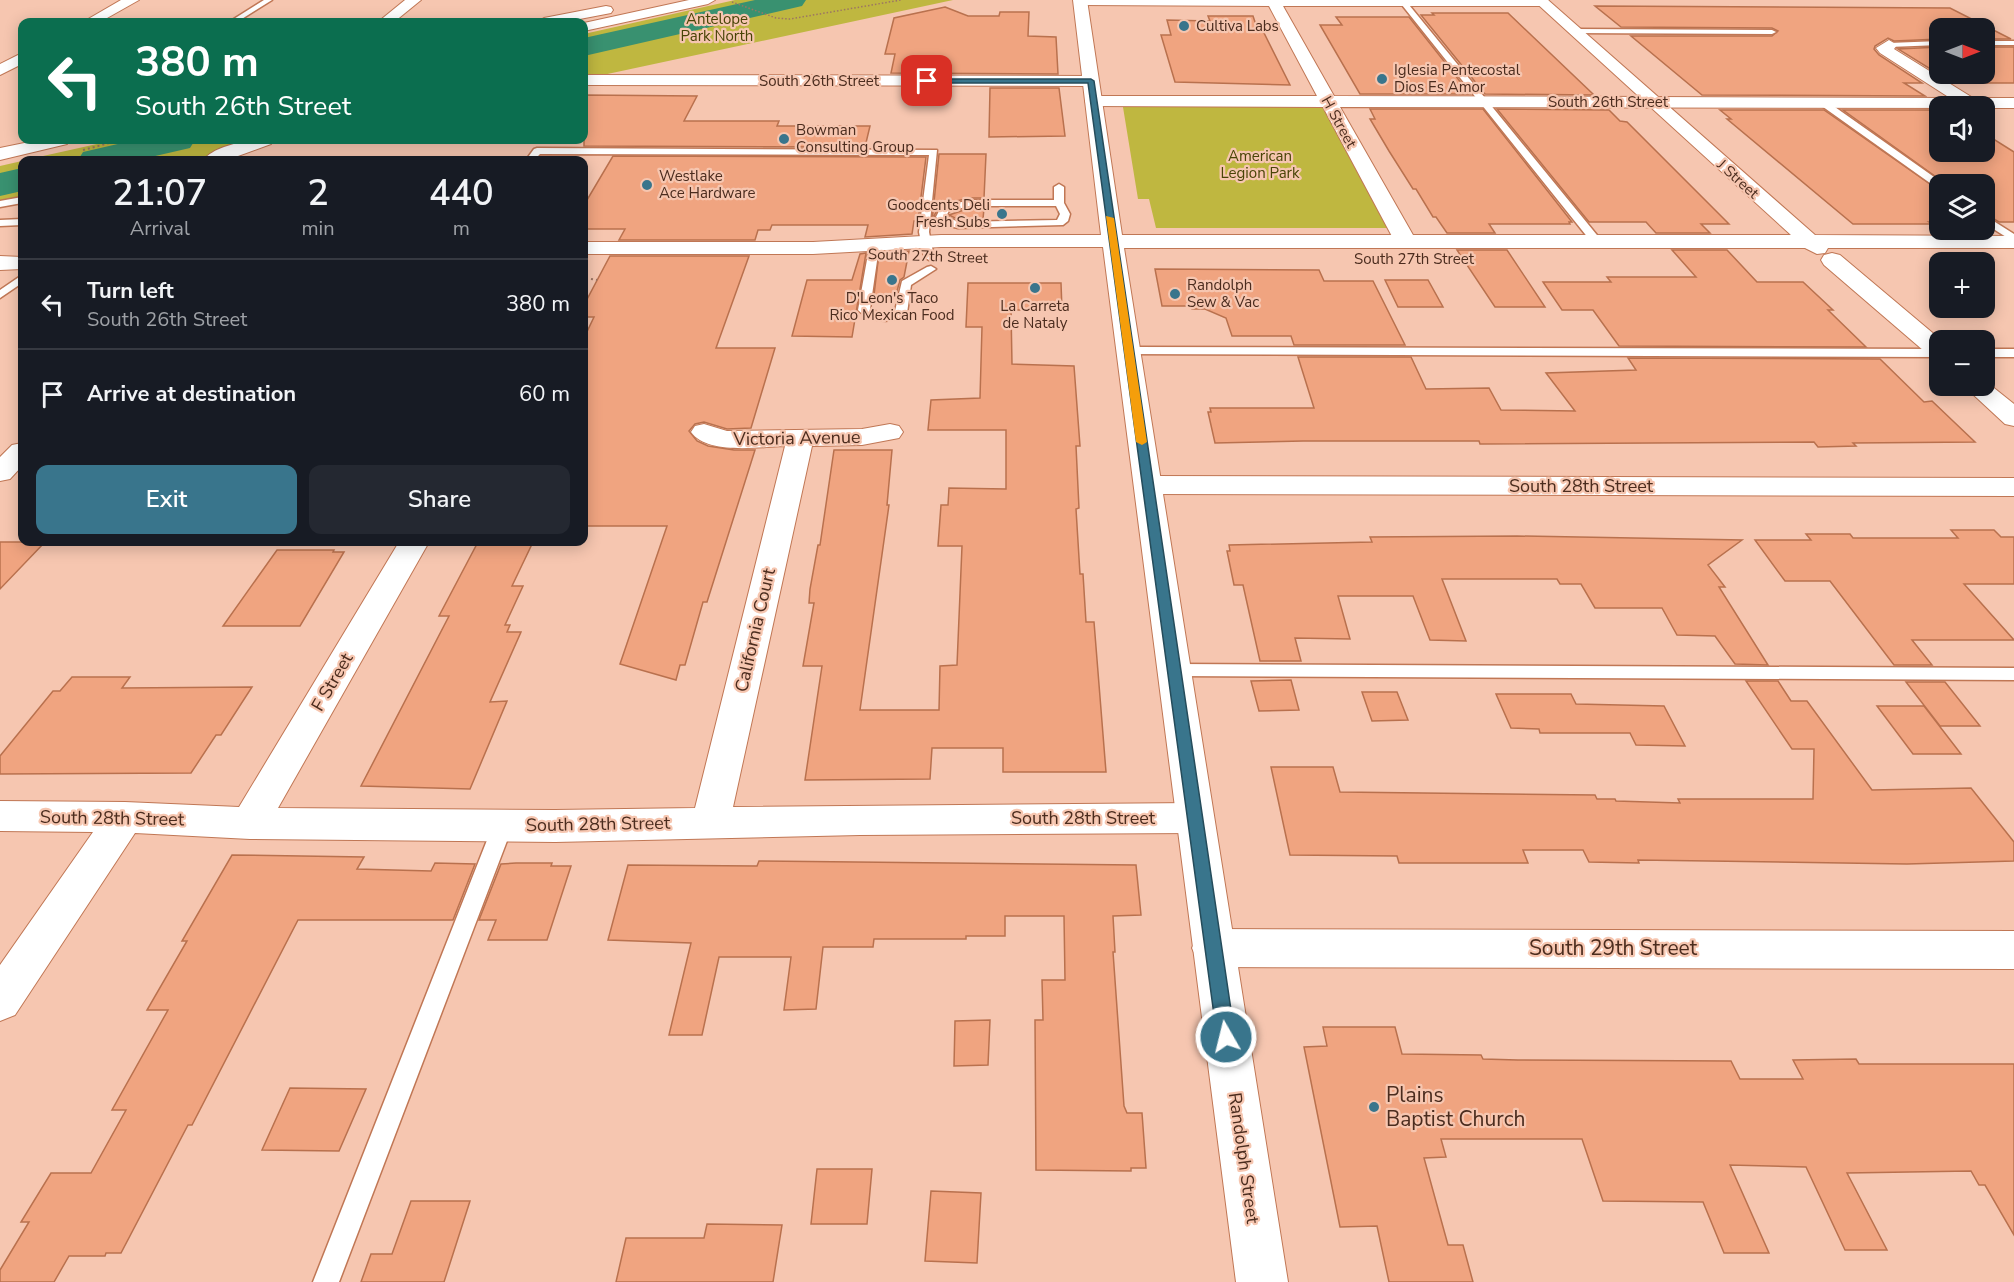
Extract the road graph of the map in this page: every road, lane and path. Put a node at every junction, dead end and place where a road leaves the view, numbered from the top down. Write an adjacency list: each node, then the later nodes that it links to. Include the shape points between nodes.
1 (132, 0): 12 (street)
2 (269, 0): 13 (lane)
3 (414, 0): 14 (street)
4 (652, 0): 15 (street)
5 (708, 0): 16 (street)
6 (901, 0): 7 (path, via 797,19 782,19)
7 (734, 1)
8 (1080, 1): 11 (street); 26 (street, Randolph Street)
9 (1401, 1): 10 (street); 11 (street); 29 (lane)
10 (1541, 1): 17 (street, J Street)
11 (1274, 2): 28 (street, H Street)
12 (98, 18)
13 (240, 18)
14 (390, 18)
15 (564, 18)
16 (588, 26)
17 (1574, 31): 18 (lane); 30 (street, J Street)
18 (1772, 32)
19 (1929, 43): 22 (lane)
20 (1995, 43): 21 (lane)
21 (2014, 43)
22 (1889, 45): 27 (street, via 1885,50)
23 (18, 60): 24 (street)
24 (0, 70)
25 (588, 80): 26 (street, South 26th Street)
26 (1092, 91): 28 (street, South 26th Street); 59 (street, Randolph Street)
27 (1959, 96)
28 (1328, 102): 29 (street, South 26th Street); 55 (street, H Street)
29 (1484, 102): 30 (street, South 26th Street); 56 (lane)
30 (1653, 102): 31 (street, South 26th Street); 57 (street, J Street)
31 (1822, 102): 32 (street, South 26th Street); 44 (lane)
32 (1929, 103)
33 (1995, 103): 34 (street, South 26th Street)
34 (2014, 103)
35 (1995, 105): 36 (street)
36 (2014, 116)
37 (18, 134): 38 (street)
38 (0, 138)
39 (44, 144): 41 (street)
40 (253, 144): 42 (street)
41 (0, 154)
42 (221, 156)
43 (533, 156): 62 (lane, via 537,151 934,152 927,199)
44 (1929, 178)
45 (1059, 187): 47 (lane)
46 (18, 201): 48 (lane)
47 (1059, 203): 47 (lane, via 962,204 945,209 941,216 958,225 1053,225 1065,217)
48 (0, 204)
49 (18, 222): 50 (lane)
50 (0, 223)
51 (1995, 226): 54 (lane)
52 (0, 241): 53 (street)
53 (18, 241)
54 (2014, 241): 57 (street, South 27th Street)
55 (1406, 242): 56 (street, South 27th Street); 59 (street, South 27th Street)
56 (1597, 242): 57 (street, South 27th Street)
57 (1809, 242): 63 (street, J Street)
58 (813, 248): 60 (street, South 27th Street); 61 (street, South 27th Street); 62 (street, South 27th Street)
59 (1114, 249): 62 (street, South 27th Street); 63 (street, South 27th Street); 72 (street, Randolph Street)
60 (588, 251)
61 (873, 254): 62 (street, South 27th Street); 62 (lane, via 864,310 872,316 892,317 901,313 906,282)
62 (929, 256)
63 (1832, 260): 64 (street, South 27th Street); 71 (street, J Street)
64 (2014, 261)
65 (18, 263): 66 (street)
66 (0, 264)
67 (591, 279): 68 (path)
68 (597, 280)
69 (18, 281): 70 (lane)
70 (0, 295)
71 (1929, 344)
72 (1128, 351): 75 (lane); 83 (street, Randolph Street)
73 (1995, 352): 74 (lane)
74 (2014, 352)
75 (1929, 353)
76 (1989, 396): 77 (street)
77 (2014, 418)
78 (704, 432): 80 (street, Victoria Avenue, via 727,439)
79 (890, 432): 80 (street, Victoria Avenue)
80 (800, 439): 91 (street, California Court)
81 (18, 456): 82 (street)
82 (0, 472)
83 (1148, 485): 84 (street, South 28th Street); 86 (street, Randolph Street)
84 (2014, 487)
85 (412, 546): 92 (street, F Street)
86 (1175, 670): 87 (lane); 90 (street, Randolph Street)
87 (2014, 674)
88 (0, 816): 89 (street, South 28th Street)
89 (125, 817): 92 (street, South 28th Street); 96 (street)
90 (1195, 818): 91 (street, South 28th Street); 94 (street, Randolph Street)
91 (711, 822): 93 (street, South 28th Street)
92 (250, 823): 93 (street, South 28th Street)
93 (503, 825): 97 (lane)
94 (1213, 948): 95 (street, South 29th Street); 98 (street, Randolph Street)
95 (2014, 950)
96 (0, 1001)
97 (326, 1282)
98 (1262, 1282)

